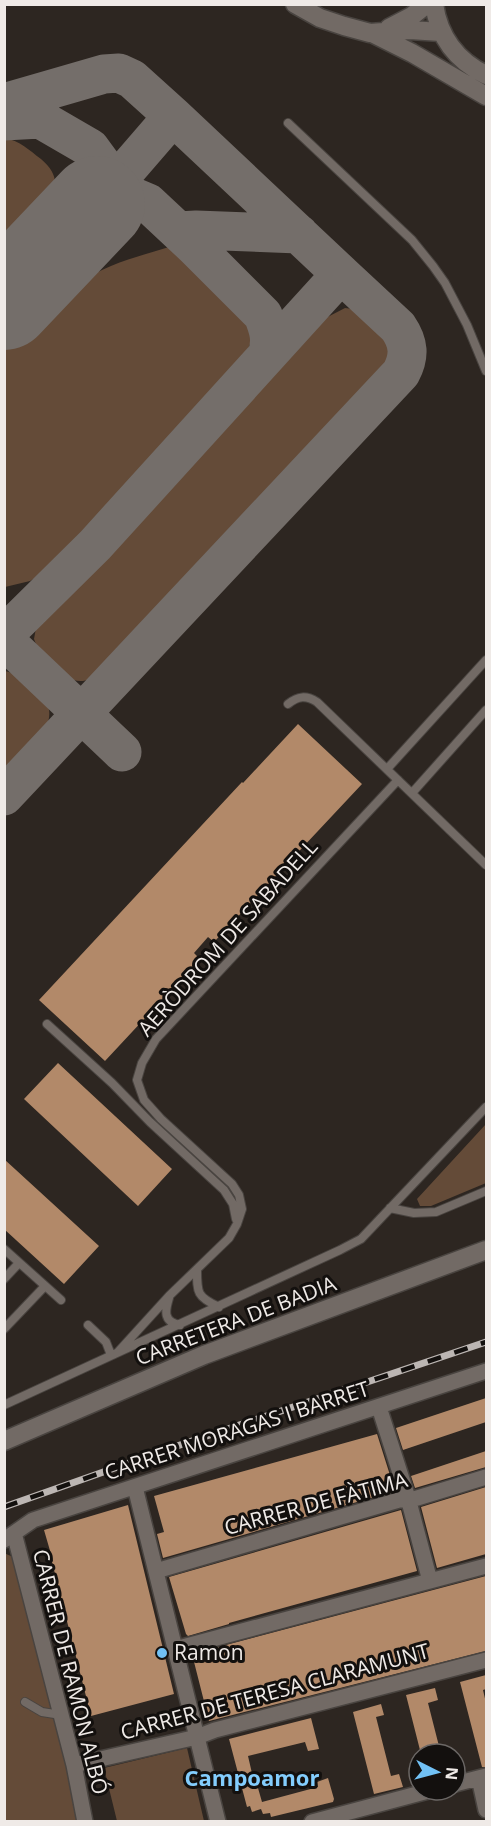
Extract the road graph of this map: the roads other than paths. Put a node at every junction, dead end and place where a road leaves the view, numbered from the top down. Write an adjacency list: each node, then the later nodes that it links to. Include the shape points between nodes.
1 (295, 4): 5 (street, via 321,18)
2 (427, 4): 5 (street, via 403,22)
3 (434, 4): 4 (street)
4 (441, 32): 5 (street); 6 (street, via 460,58)
5 (370, 33): 7 (street)
6 (486, 75)
7 (486, 96)
8 (288, 123): 9 (lane, via 412,240 433,266)
9 (486, 371)
10 (486, 660): 13 (lane)
11 (288, 704): 13 (lane, via 301,697 317,702)
12 (486, 710): 15 (lane)
13 (387, 769): 14 (lane)
14 (398, 780): 15 (lane); 21 (lane, AERÒDROM DE SABADELL, via 156,1039 142,1064 137,1080 144,1100 232,1184 242,1209)
15 (412, 793): 16 (lane)
16 (486, 865)
17 (47, 1024): 21 (lane, via 224,1190 233,1204)
18 (486, 1107): 20 (lane)
19 (486, 1191): 20 (lane, via 436,1212)
20 (390, 1208): 30 (lane, via 361,1239)
21 (237, 1224): 25 (lane, via 229,1238)
22 (4, 1249): 24 (lane)
23 (486, 1250): 38 (street, CARRETERA DE BADIA, via 204,1355)
24 (19, 1263): 26 (lane); 27 (lane)
25 (197, 1270): 28 (lane); 30 (lane, via 199,1295)
26 (4, 1279)
27 (45, 1286): 29 (lane); 33 (lane)
28 (169, 1296): 31 (lane, via 165,1311 168,1320); 34 (lane)
29 (61, 1300)
30 (219, 1307): 31 (lane)
31 (180, 1324): 34 (lane)
32 (88, 1325): 34 (lane)
33 (4, 1329)
34 (114, 1353): 36 (lane)
35 (486, 1371): 37 (street, CARRER MORAGAS I BARRET)
36 (4, 1405)
37 (379, 1407): 40 (street, CARRER MORAGAS I BARRET); 41 (street)
38 (4, 1441)
39 (486, 1477): 41 (street, CARRER DE FÀTIMA)
40 (135, 1487): 42 (street, CARRER MORAGAS I BARRET, via 33,1520); 44 (street)
41 (408, 1498): 44 (street, CARRER DE FÀTIMA); 45 (street)
42 (9, 1537): 49 (street, CARRER DE RAMON ALBÓ)
43 (486, 1566): 45 (street)
44 (156, 1571): 46 (street)
45 (430, 1581): 46 (street)
46 (175, 1649): 50 (street)
47 (486, 1660): 50 (street, CARRER DE TERESA CLARAMUNT)
48 (26, 1702): 49 (lane, via 42,1712)
49 (62, 1715): 51 (street, CARRER DE RAMON ALBÓ)
50 (197, 1737): 51 (street, CARRER DE TERESA CLARAMUNT); 57 (street)
51 (74, 1765): 56 (street, CARRER DE RAMON ALBÓ)
52 (483, 1777): 53 (street); 55 (street)
53 (467, 1781)
54 (407, 1796): 58 (street)
55 (486, 1810)
56 (85, 1821)
57 (218, 1821)
58 (312, 1821)

